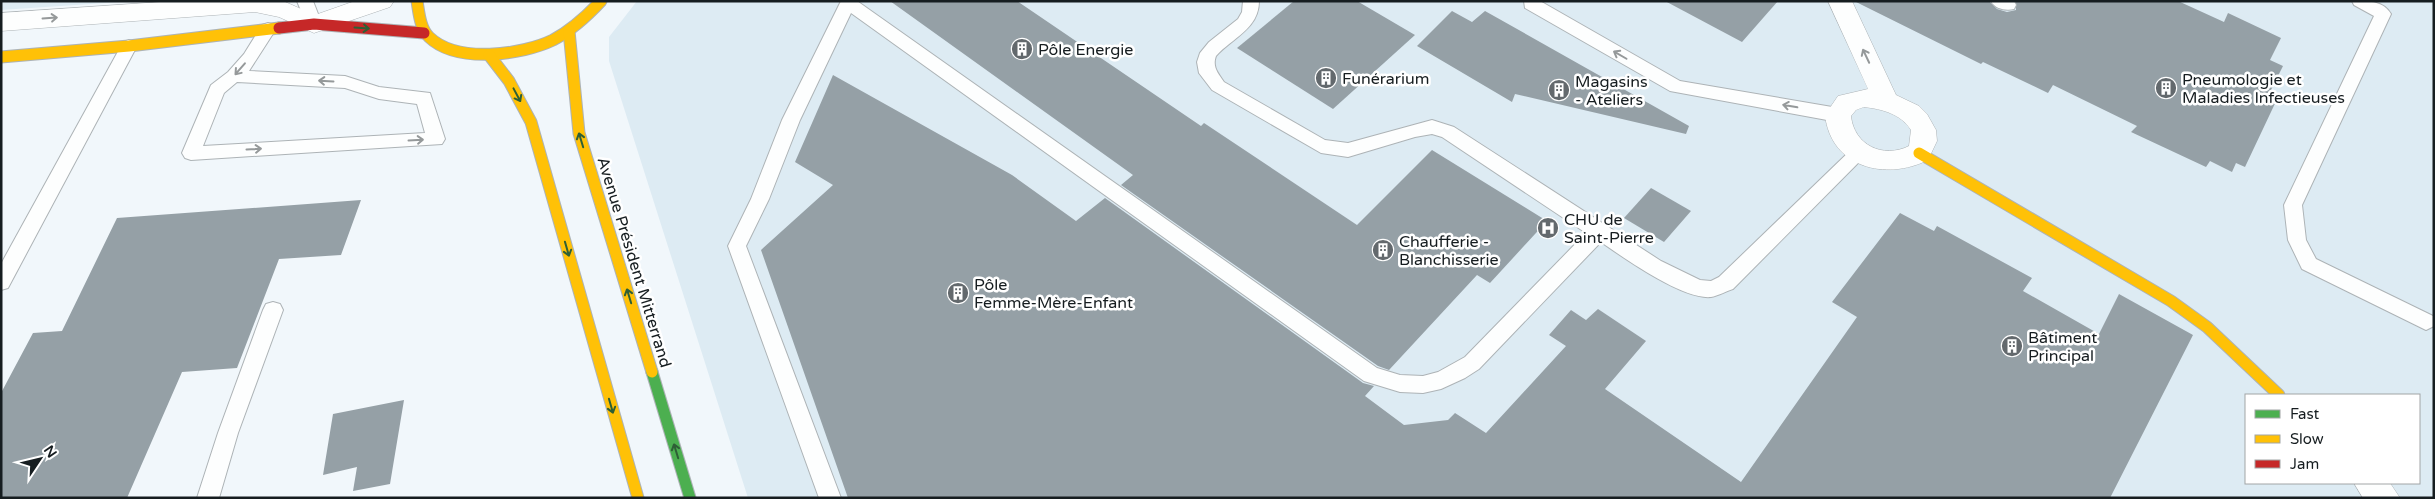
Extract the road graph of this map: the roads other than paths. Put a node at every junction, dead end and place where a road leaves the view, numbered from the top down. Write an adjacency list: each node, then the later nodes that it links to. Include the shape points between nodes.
1 (305, 1): 12 (lane)
2 (382, 1): 12 (street)
3 (417, 1): 15 (main road, via 417,18)
4 (601, 1): 14 (main road)
5 (1251, 1): 24 (lane, via 1250,13 1207,54 1204,65 1209,78 1218,86 1321,146 1348,150 1415,130 1432,128 1448,132)
6 (1532, 1): 21 (lane, one-way to 6, via 1676,87 1531,4)
7 (1825, 1): 20 (street)
8 (1840, 1): 20 (street, one-way to 8)
9 (2360, 1): 27 (lane, via 2383,14 2293,205 2297,240 2309,264)
10 (848, 2): 24 (lane, via 1371,375 1397,384 1423,387 1450,377 1472,363); 33 (lane, via 791,120 760,199 737,246)
11 (1, 22): 12 (street, one-way to 12, via 255,4 285,10)
12 (314, 24): 13 (main road); 15 (main road, one-way to 15)
13 (268, 29): 16 (main road); 19 (lane, one-way to 19)
14 (569, 31): 17 (main road, via 516,52); 32 (main road, Avenue Président Mitterrand, one-way to 14, via 579,133)
15 (424, 32): 17 (main road, via 440,45 462,53)
16 (129, 46): 18 (main road); 25 (lane)
17 (489, 55): 31 (main road, one-way to 31, via 509,81 531,122)
18 (1, 56)
19 (234, 76): 19 (lane, one-way to 19, via 217,89 191,153 436,139 424,98 379,93 345,82)
20 (1875, 99): 21 (street, via 1847,103); 23 (street, via 1906,109 1921,124 1926,140)
21 (1838, 115): 22 (street, via 1839,131)
22 (1860, 152): 23 (street, via 1893,162); 24 (lane, via 1738,273 1711,289 1677,279)
23 (1919, 153): 28 (main road, via 2170,301 2207,326)
24 (1599, 232)
25 (1, 282)
26 (273, 310): 30 (lane)
27 (2426, 322)
28 (2278, 394)
29 (2370, 484): 34 (street)
30 (208, 498)
31 (638, 498)
32 (690, 498)
33 (830, 498)
34 (2384, 498)

